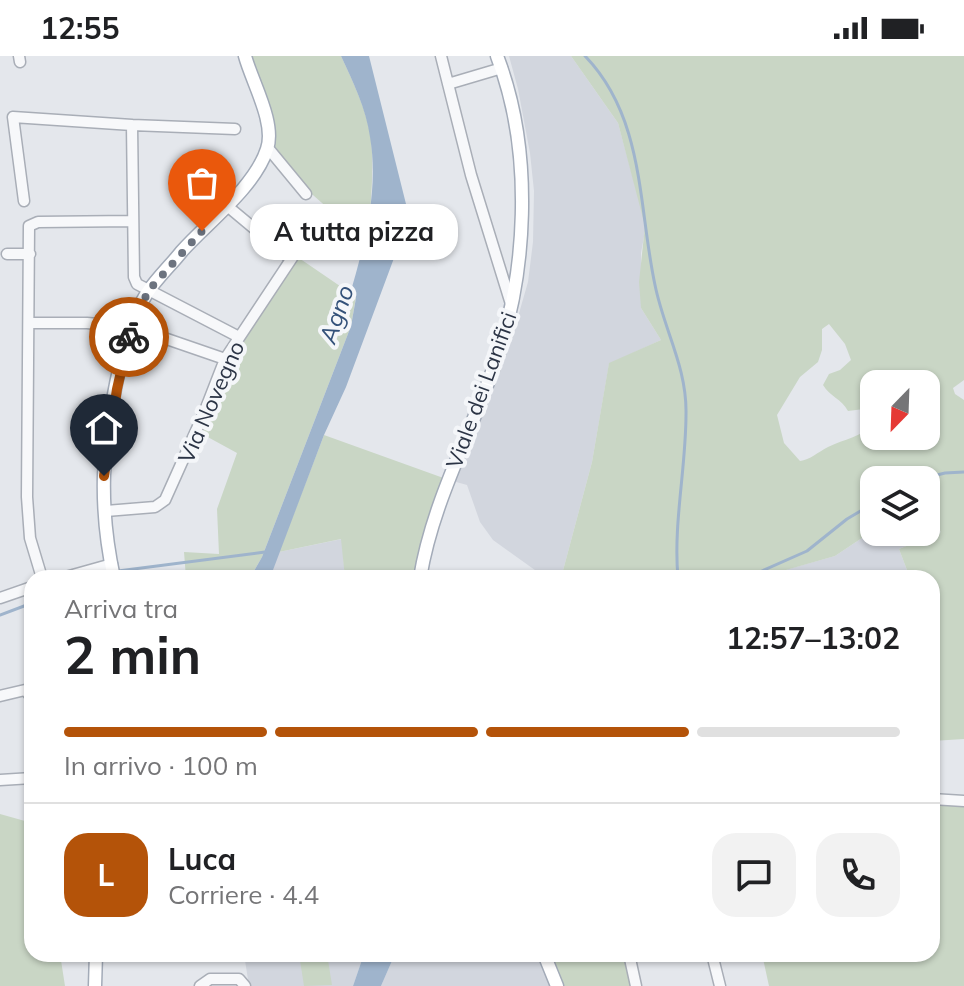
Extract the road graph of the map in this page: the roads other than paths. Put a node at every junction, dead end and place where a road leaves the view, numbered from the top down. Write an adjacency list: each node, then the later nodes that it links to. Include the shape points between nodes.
1 (245, 56): 7 (main road, via 263,104)
2 (441, 56): 4 (street)
3 (499, 62): 4 (street); 15 (main road, Viale dei Lanifici, via 514,121 522,209)
4 (448, 84): 15 (street)
5 (132, 125): 6 (street); 9 (street, via 13,117); 11 (street)
6 (235, 129)
7 (268, 148): 8 (street); 10 (main road, via 252,178)
8 (306, 194)
9 (24, 201)
10 (226, 205): 14 (main road); 18 (street, Via Novegno, via 290,255)
11 (133, 221): 13 (street, via 38,222 29,226); 14 (street, via 134,277)
12 (7, 254): 13 (street)
13 (30, 254): 16 (street)
14 (148, 291): 17 (main road); 18 (street)
15 (512, 307): 23 (main road, Viale dei Lanifici, via 493,371 434,514)
16 (30, 323): 17 (street); 21 (street, via 27,497 30,538)
17 (132, 327): 19 (street); 20 (main road, via 106,452)
18 (239, 337): 19 (street, Via Novegno)
19 (225, 359): 20 (street, Via Novegno, via 165,500 155,507)
20 (106, 511): 22 (main road)
21 (40, 570)
22 (113, 570)
23 (422, 570)
24 (24, 590): 25 (street)
25 (0, 598)
26 (24, 690): 27 (street)
27 (0, 696)
28 (24, 778): 29 (street)
29 (0, 780)
30 (940, 800): 31 (street)
31 (964, 801)
32 (96, 962): 37 (main road)
33 (547, 962): 39 (main road)
34 (631, 962): 40 (street)
35 (714, 962): 41 (street)
36 (242, 983): 38 (street, via 210,979)
37 (95, 986)
38 (200, 986)
39 (557, 986)
40 (636, 986)
41 (720, 986)

